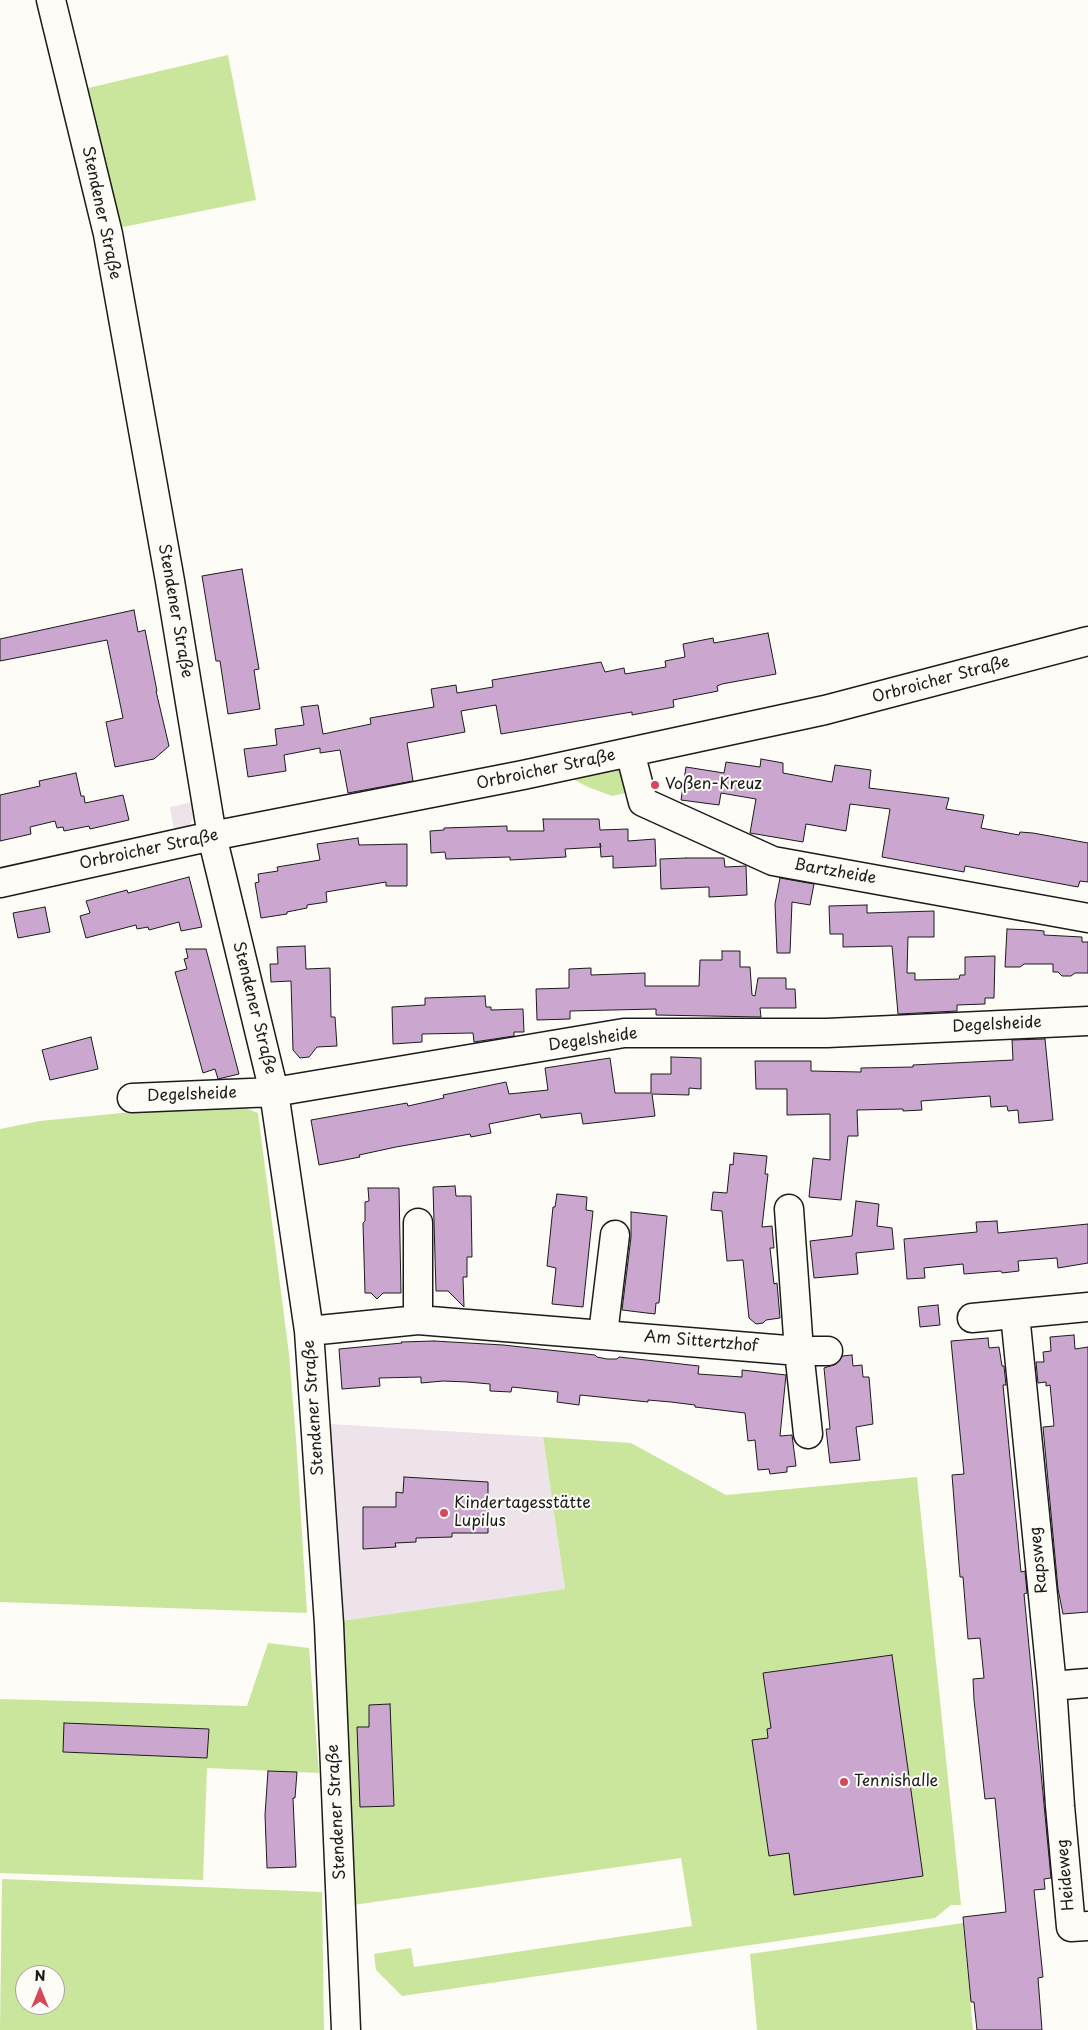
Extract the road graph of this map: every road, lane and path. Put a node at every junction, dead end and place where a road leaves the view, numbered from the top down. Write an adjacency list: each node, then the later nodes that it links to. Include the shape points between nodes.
1 (51, 0): 4 (street, Stendener Straße, via 108,234)
2 (1088, 642): 3 (street, Orbroicher Straße, via 825,710)
3 (630, 752): 4 (street, Orbroicher Straße); 6 (street, Bartzheide, via 643,802 773,861)
4 (212, 836): 5 (street, Orbroicher Straße); 8 (street, Stendener Straße)
5 (0, 883)
6 (1088, 918)
7 (1088, 1020): 8 (street, Degelsheide, via 826,1033 624,1033)
8 (274, 1092): 9 (street, Degelsheide); 17 (street, Stendener Straße)
9 (132, 1098)
10 (789, 1209): 19 (street)
11 (418, 1223): 16 (street)
12 (615, 1235): 18 (street)
13 (1088, 1307): 14 (street)
14 (1015, 1314): 15 (street); 23 (street, Rapsweg)
15 (972, 1318)
16 (418, 1320): 17 (street, Am Sittertzhof); 18 (street, Am Sittertzhof)
17 (309, 1331): 26 (street, Stendener Straße, via 329,1624)
18 (603, 1334): 19 (street, Am Sittertzhof)
19 (799, 1350): 20 (street, Am Sittertzhof); 21 (street)
20 (828, 1350)
21 (808, 1434)
22 (1088, 1683): 23 (street)
23 (1052, 1686): 24 (street, Rapsweg)
24 (1060, 1806): 25 (street, Heideweg, via 1071,1927)
25 (1088, 1926)
26 (346, 2030)

